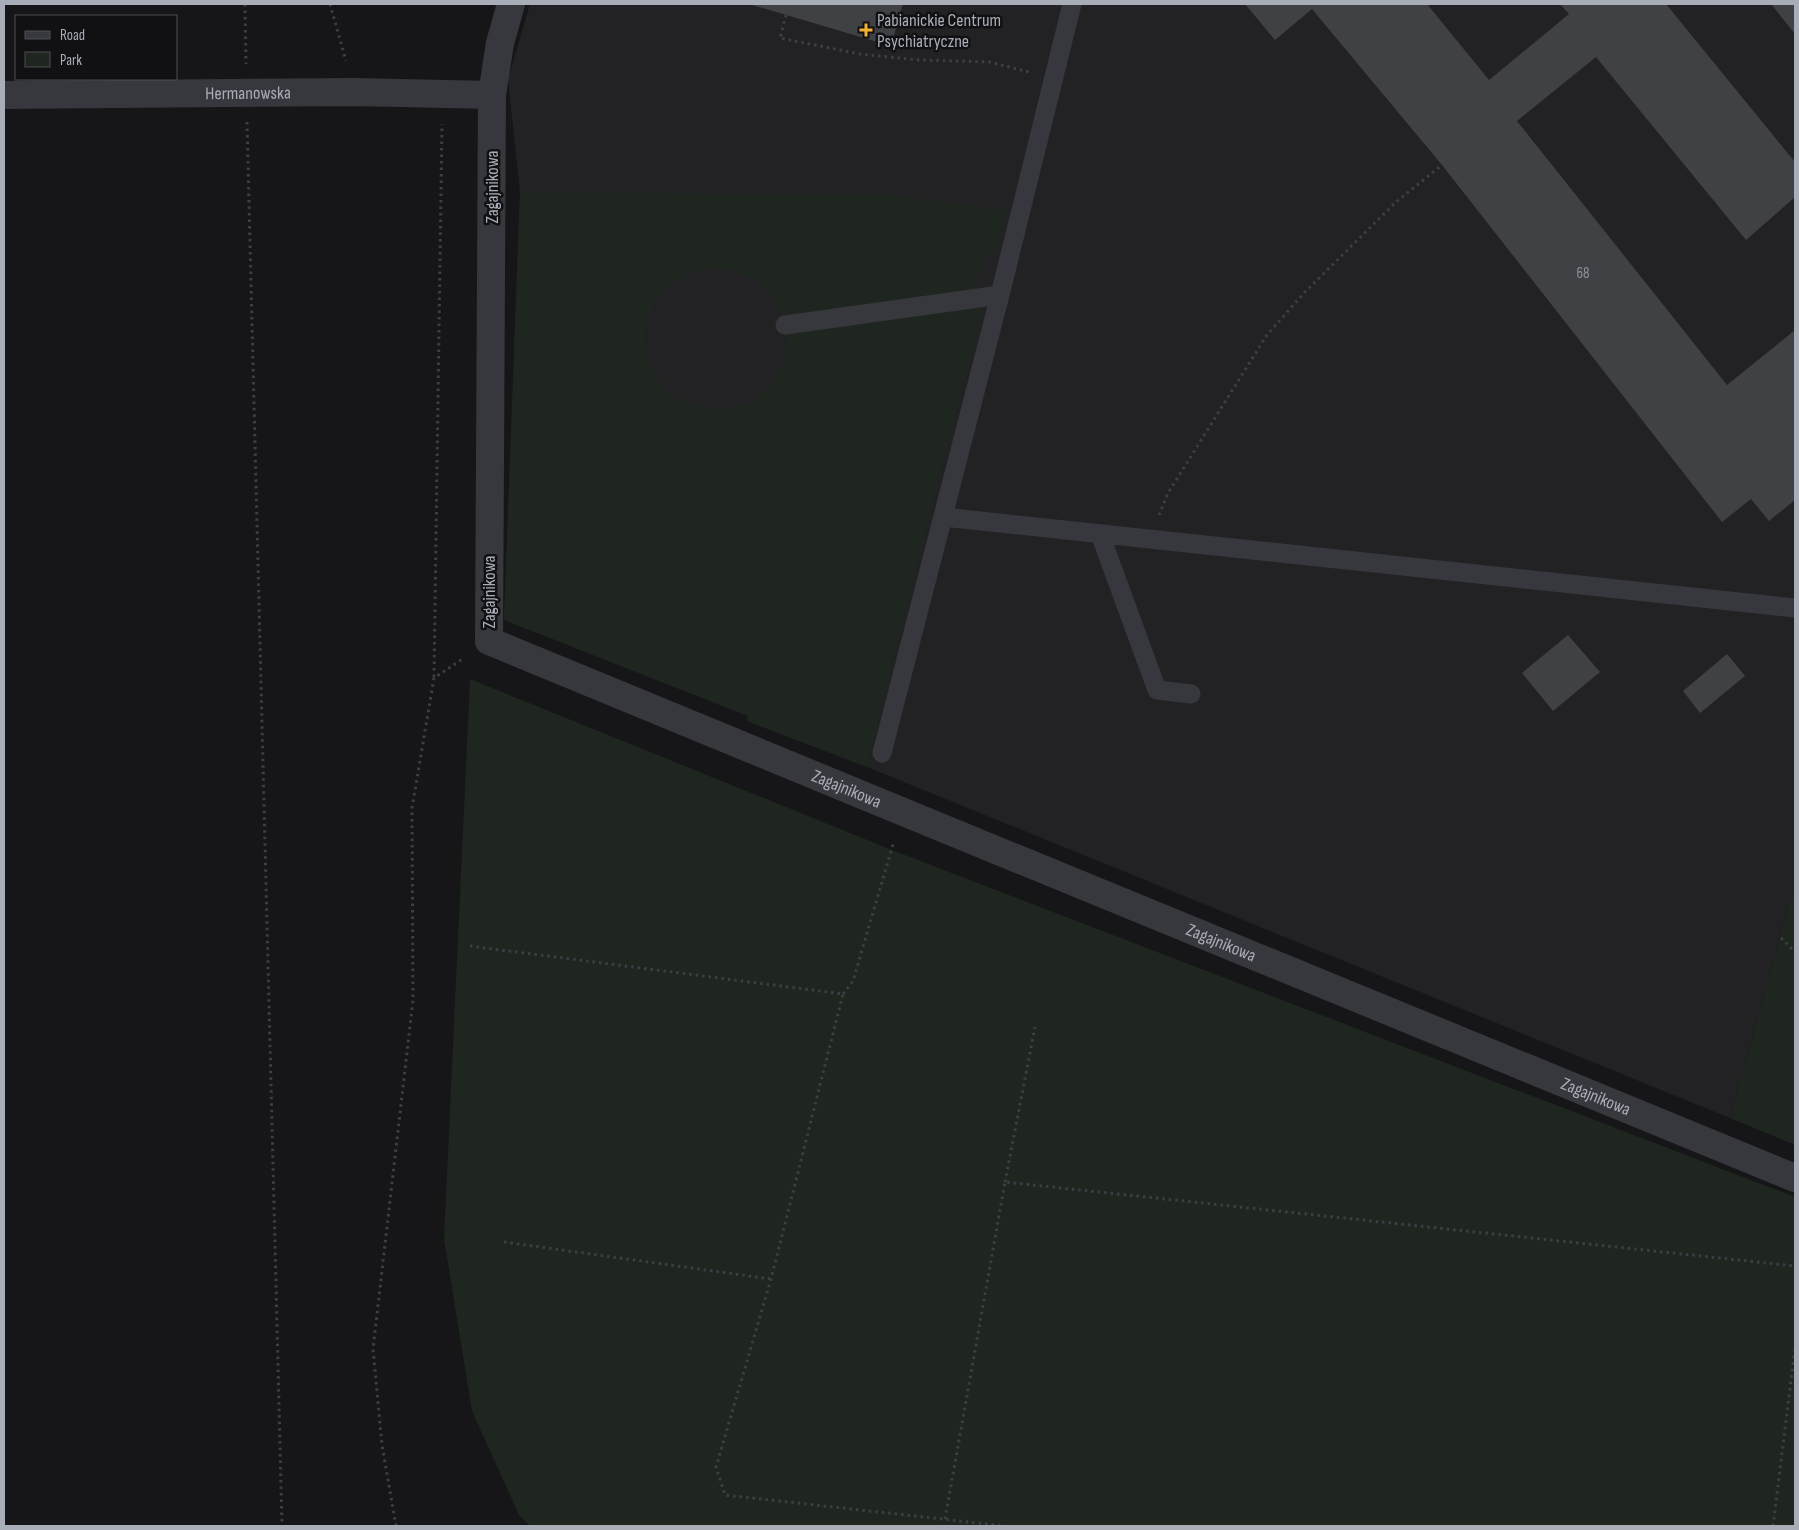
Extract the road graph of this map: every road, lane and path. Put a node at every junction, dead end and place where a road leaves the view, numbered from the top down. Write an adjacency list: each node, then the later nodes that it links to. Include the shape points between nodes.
1 (245, 4): 9 (path)
2 (330, 4): 7 (path)
3 (511, 4): 10 (street, Zagajnikowa, via 500,43)
4 (1072, 4): 6 (lane)
5 (786, 15): 6 (path, via 780,38 860,54 989,62)
6 (1054, 79): 13 (lane)
7 (354, 92): 8 (street, Hermanowska); 9 (street, Hermanowska)
8 (443, 93): 10 (street, Hermanowska); 20 (path)
9 (246, 94): 11 (street, Hermanowska); 36 (path)
10 (492, 95): 19 (street, Zagajnikowa)
11 (4, 96)
12 (1442, 165): 17 (path, via 1396,202 1304,293 1267,335 1168,493)
13 (1000, 295): 14 (lane); 15 (lane)
14 (785, 325)
15 (943, 517): 16 (lane); 22 (lane)
16 (1100, 534): 17 (lane); 21 (lane, via 1157,690)
17 (1148, 540): 18 (lane)
18 (1795, 608)
19 (489, 641): 20 (path); 23 (street, Zagajnikowa)
20 (434, 678): 37 (path, via 412,808 413,1000 373,1350 382,1445)
21 (1191, 694)
22 (882, 754)
23 (901, 812): 27 (path, via 853,981); 29 (street, Zagajnikowa)
24 (1781, 938): 26 (path)
25 (470, 946): 27 (path)
26 (1795, 952)
27 (843, 994): 33 (path)
28 (1035, 1027): 30 (path)
29 (1795, 1178)
30 (1005, 1182): 32 (path); 35 (path)
31 (504, 1242): 33 (path)
32 (1795, 1266)
33 (771, 1279): 35 (path, via 716,1467 725,1495)
34 (1795, 1348): 39 (path)
35 (945, 1519): 38 (path)
36 (282, 1526)
37 (396, 1526)
38 (1005, 1526)
39 (1773, 1526)

